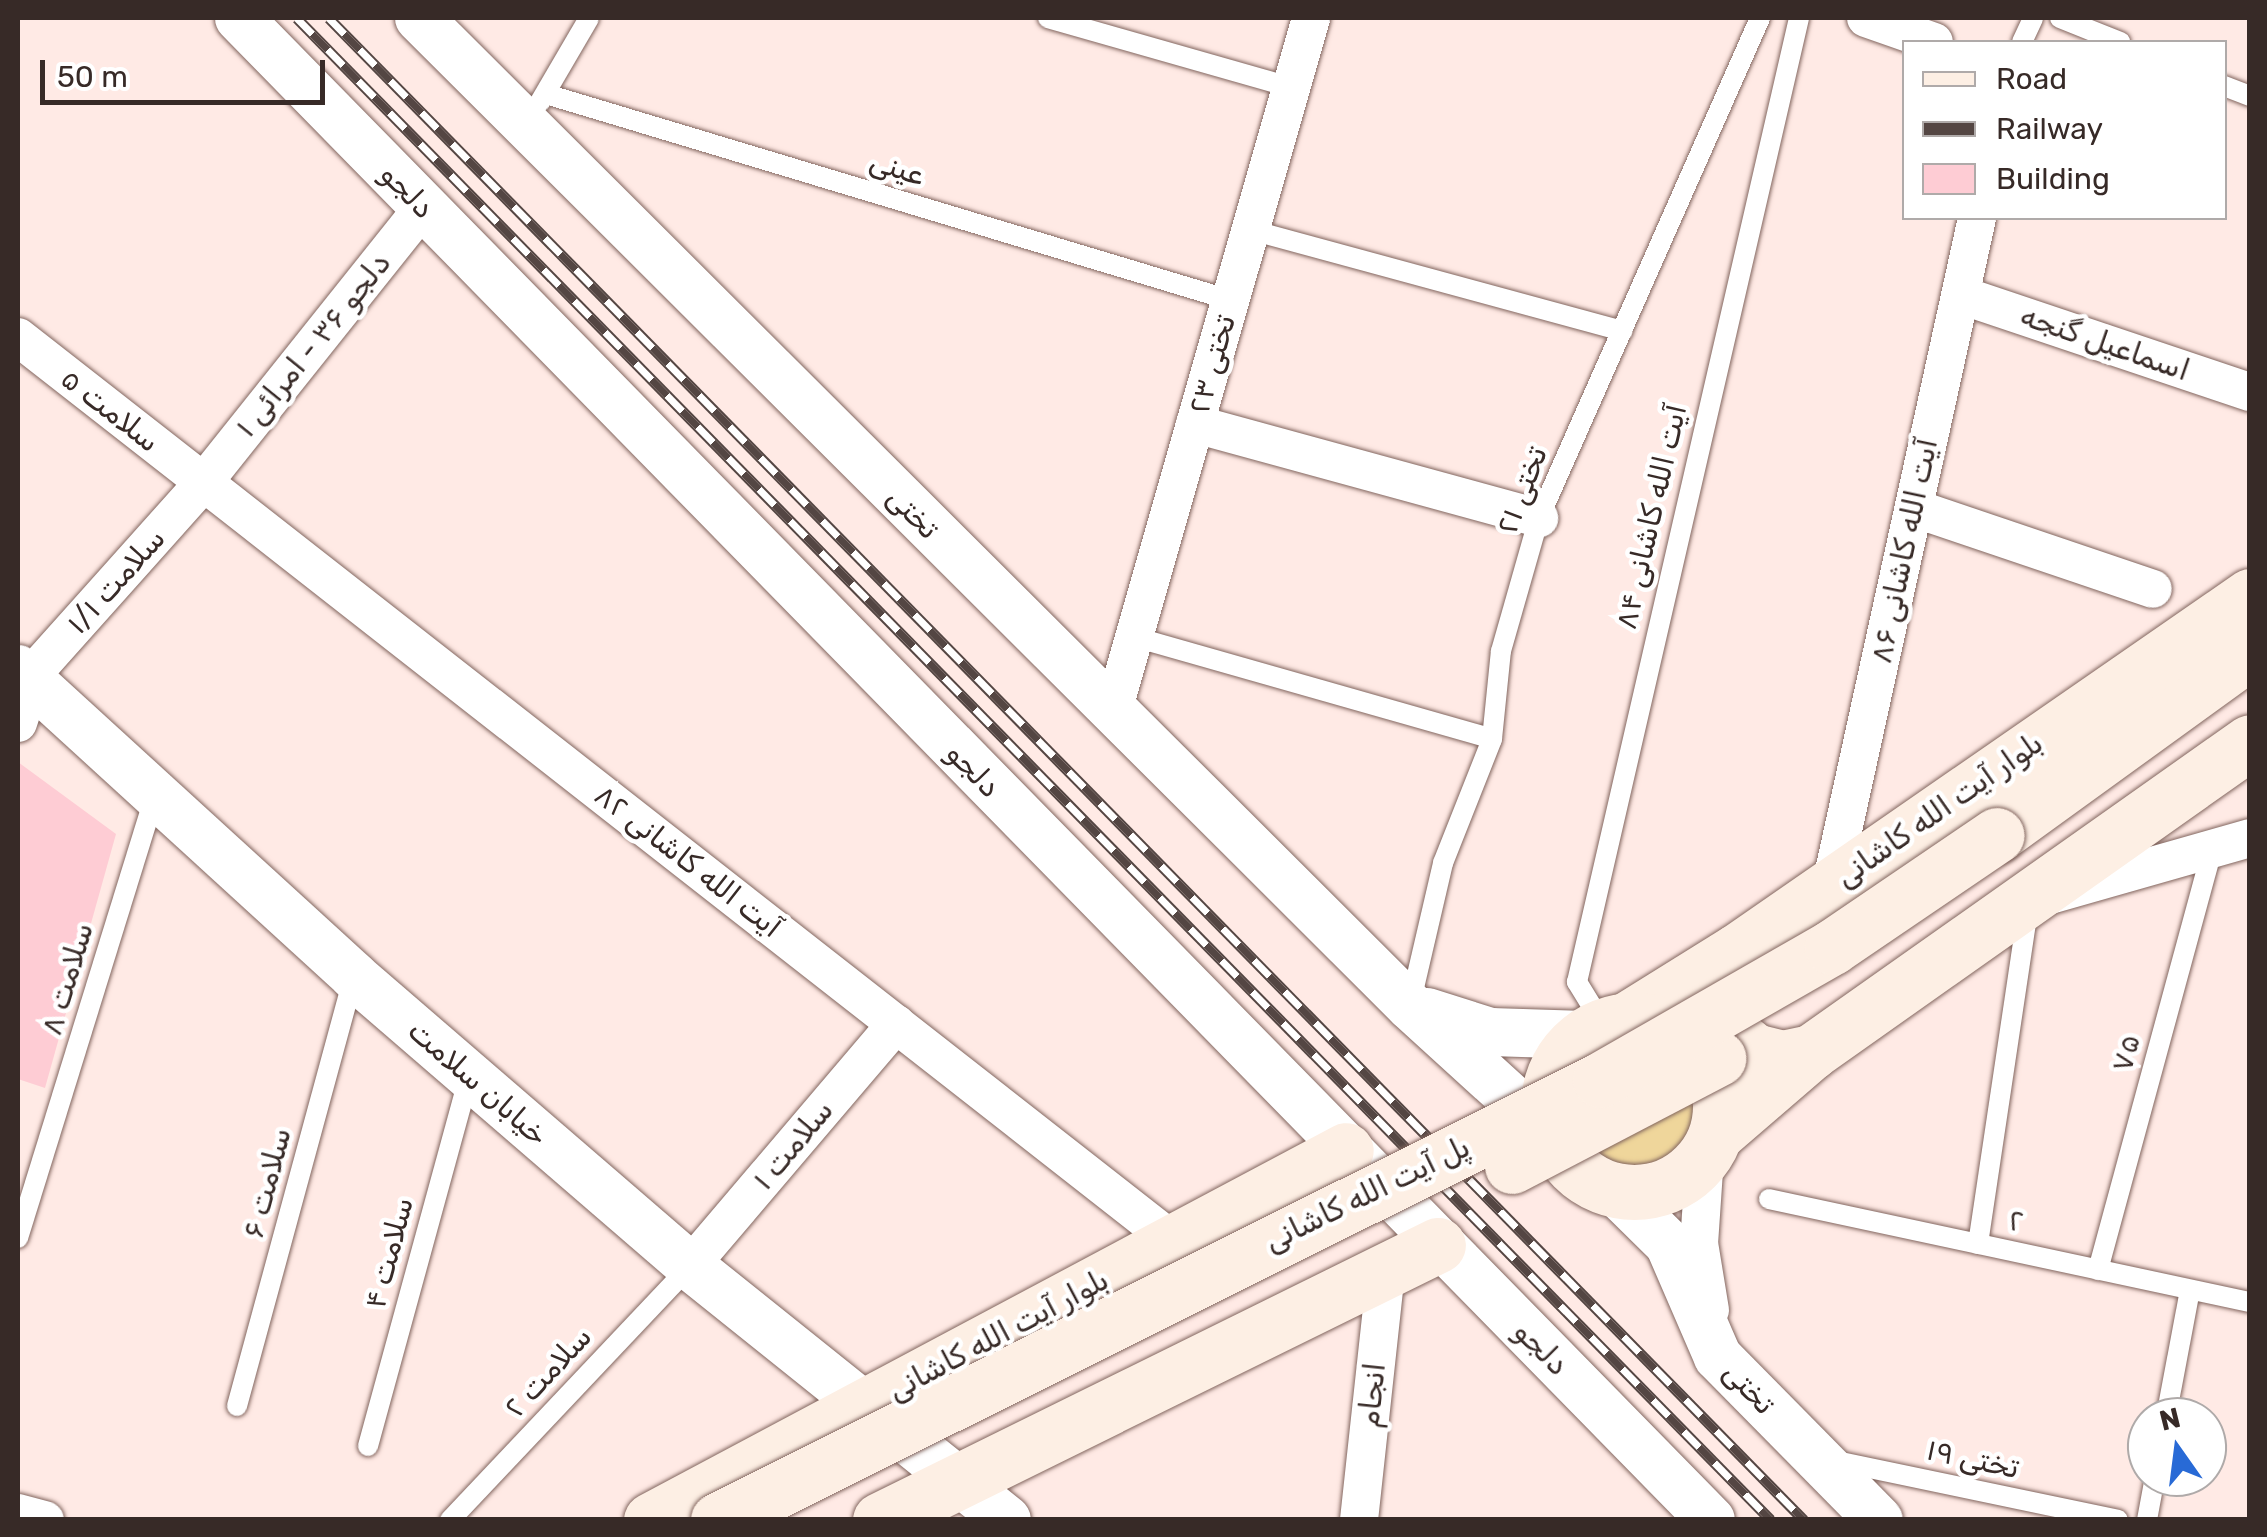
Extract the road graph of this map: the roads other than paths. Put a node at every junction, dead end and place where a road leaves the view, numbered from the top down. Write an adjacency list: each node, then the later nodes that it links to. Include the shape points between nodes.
1 (239, 18): 14 (street, دلجو)
2 (419, 18): 13 (street, تختی)
3 (589, 18): 13 (lane)
4 (1048, 18): 12 (lane)
5 (1312, 18): 12 (street, تختی ۲۳)
6 (1760, 18): 19 (lane, تختی ۲۱)
7 (1799, 18): 44 (lane, آیت الله کاشانی ۸۴, via 1577,982)
8 (1866, 18): 10 (street)
9 (2060, 18): 11 (lane)
10 (1928, 40)
11 (2115, 40)
12 (1292, 87): 16 (street, تختی ۲۳)
13 (534, 110): 18 (lane, عینی); 32 (street, تختی)
14 (423, 208): 23 (street, دلجو ۳۶ - امرائی ۱); 49 (street, دلجو)
15 (1978, 220): 17 (street, آیت الله کاشانی ۸۶)
16 (1251, 230): 18 (street, تختی ۲۳); 19 (lane)
17 (1960, 295): 21 (street, اسماعیل گنجه); 24 (street, آیت الله کاشانی ۸۶)
18 (1230, 300): 22 (street, تختی ۲۳)
19 (1622, 331): 25 (lane, تختی ۲۱)
20 (18, 337): 23 (street, سلامت ۵)
21 (2250, 392)
22 (1195, 424): 25 (street); 28 (street, تختی ۲۳)
23 (203, 483): 30 (street, سلامت ۱/۱); 43 (street, آیت الله کاشانی ۸۲)
24 (1914, 508): 26 (street); 39 (street, آیت الله کاشانی ۸۶)
25 (1539, 518): 33 (lane, تختی ۲۱, via 1501,651)
26 (2153, 590)
27 (2250, 596): 39 (main road, بلوار آیت الله کاشانی)
28 (1134, 637): 32 (street, تختی ۲۳); 33 (lane)
29 (2250, 652): 38 (main road, بلوار آیت الله کاشانی)
30 (21, 695): 35 (street, خیابان سلامت)
31 (2250, 697): 38 (main road, بلوار آیت الله کاشانی)
32 (1113, 711): 42 (street, تختی)
33 (1492, 740): 42 (lane, تختی ۲۱, via 1443,862)
34 (2250, 742): 38 (main road, بلوار آیت الله کاشانی)
35 (155, 795): 41 (street, خیابان سلامت); 52 (lane, سلامت ۸)
36 (2250, 838): 37 (street)
37 (2211, 853): 38 (street); 57 (lane, ۷۵)
38 (2014, 866): 45 (main road, بلوار آیت الله کاشانی); 54 (lane); 73 (main road, پل آیت الله کاشانی, bridge, via 1832,946 1600,1080); 74 (main road, پل آیت الله کاشانی, bridge, via 1855,977 1619,1113)
39 (1831, 885): 40 (main road, بلوار آیت الله کاشانی)
40 (1737, 951): 44 (main road, بلوار آیت الله کاشانی); 45 (main road, via 1722,976 1720,1006 1732,1032 1754,1051 1783,1058)
41 (354, 976): 46 (street, خیابان سلامت); 64 (lane, سلامت ۶)
42 (1410, 1006): 44 (street, via 1491,1032); 47 (street, تختی)
43 (896, 1024): 53 (street, آیت الله کاشانی ۸۲); 56 (street, سلامت ۱)
44 (1605, 1027): 47 (main road, via 1552,1081); 48 (main road, via 1674,1030 1710,1063 1718,1085)
45 (1812, 1052): 48 (main road, بلوار آیت الله کاشانی)
46 (469, 1076): 56 (street, خیابان سلامت); 66 (lane, سلامت ۴)
47 (1554, 1137): 50 (main road, via 1577,1170)
48 (1710, 1145): 50 (main road, via 1665,1186); 61 (street, via 1699,1243)
49 (1346, 1150): 53 (main road, بلوار آیت الله کاشانی); 55 (street, دلجو)
50 (1614, 1190): 61 (street, تختی, via 1670,1244)
51 (1769, 1199): 54 (lane, ۲)
52 (18, 1238)
53 (1173, 1241): 63 (main road, بلوار آیت الله کاشانی)
54 (1978, 1244): 57 (lane, ۲)
55 (1438, 1245): 58 (main road); 78 (street, دلجو)
56 (690, 1266): 63 (street, خیابان سلامت); 71 (lane, سلامت ۲)
57 (2098, 1270): 59 (lane, ۲)
58 (1386, 1271): 68 (main road); 77 (street, انجام)
59 (2190, 1290): 60 (lane, ۲); 62 (lane)
60 (2250, 1302)
61 (1718, 1357): 67 (street, تختی)
62 (2170, 1397)
63 (868, 1405): 65 (main road, بلوار آیت الله کاشانی); 68 (street, خیابان سلامت)
64 (238, 1406)
65 (814, 1434): 72 (main road, بلوار آیت الله کاشانی); 75 (main road, via 862,1439 879,1457 887,1480)
66 (368, 1446)
67 (1815, 1457): 79 (street, تختی); 80 (lane, تختی ۱۹)
68 (956, 1477): 75 (main road); 76 (street, خیابان سلامت)
69 (18, 1513): 70 (street)
70 (45, 1520)
71 (450, 1520)
72 (651, 1520)
73 (718, 1520)
74 (797, 1520)
75 (877, 1520)
76 (1008, 1520)
77 (1359, 1520)
78 (1711, 1520)
79 (1879, 1520)
80 (2118, 1520)

